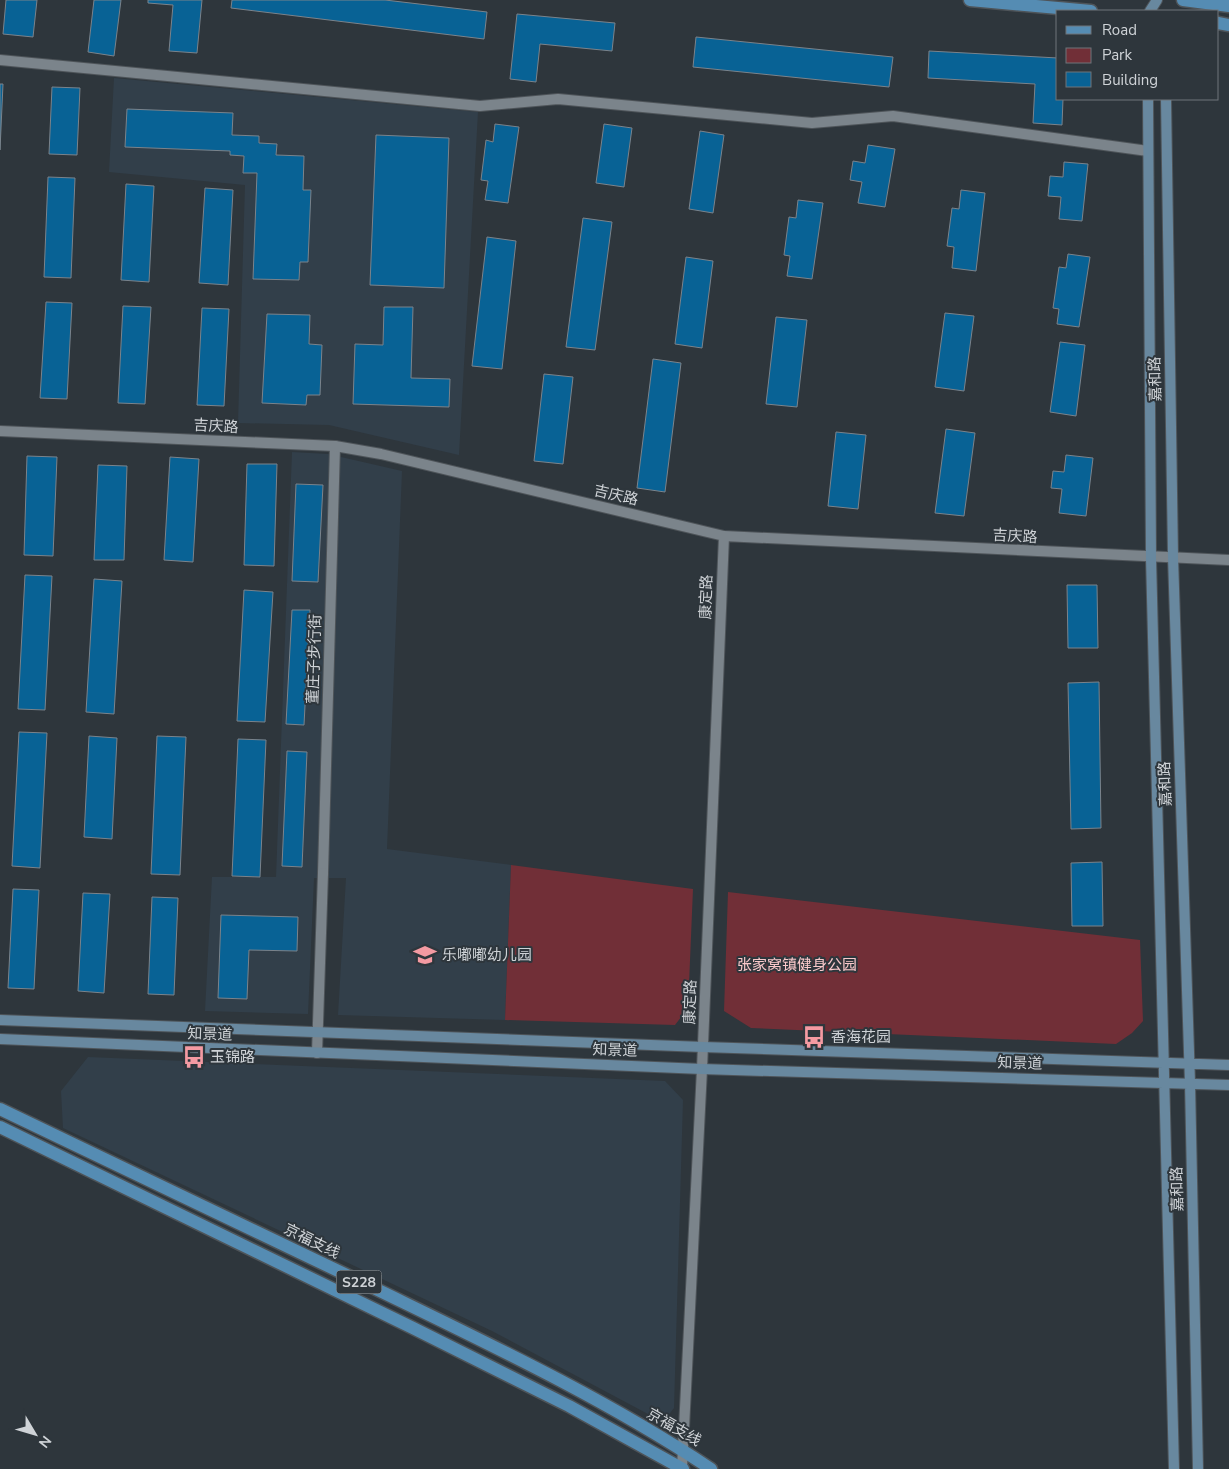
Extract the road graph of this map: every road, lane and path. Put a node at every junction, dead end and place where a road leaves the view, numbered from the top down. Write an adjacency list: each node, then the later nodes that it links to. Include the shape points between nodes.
1 (970, 0): 4 (main road)
2 (1183, 0): 3 (main road)
3 (1229, 6)
4 (1080, 10)
5 (0, 60): 8 (street, via 480,106 558,99 812,123 893,116)
6 (1148, 100): 8 (main road, 嘉和路)
7 (1166, 100): 13 (main road, 嘉和路)
8 (1148, 151): 12 (main road, 嘉和路)
9 (0, 431): 10 (street, 吉庆路)
10 (335, 446): 11 (street, 吉庆路); 16 (street, 董庄子步行街)
11 (724, 536): 12 (street, 吉庆路); 18 (street, 康定路)
12 (1151, 558): 13 (street, 吉庆路); 20 (main road, 嘉和路)
13 (1173, 559): 14 (street, 吉庆路); 21 (main road, 嘉和路)
14 (1229, 560)
15 (0, 1020): 16 (main road, 知景道)
16 (318, 1032): 18 (main road, 知景道); 19 (street, 董庄子步行街)
17 (0, 1039): 19 (main road, 知景道)
18 (703, 1047): 20 (main road, 知景道); 23 (street, 康定路)
19 (317, 1053): 23 (main road, 知景道)
20 (1165, 1062): 21 (main road, 知景道); 24 (main road, 嘉和路)
21 (1190, 1063): 22 (main road, 知景道); 25 (main road, 嘉和路)
22 (1229, 1065)
23 (702, 1069): 24 (main road, 知景道); 29 (street, 康定路)
24 (1165, 1082): 25 (main road, 知景道); 32 (main road, 嘉和路)
25 (1190, 1083): 26 (main road, 知景道); 33 (main road, 嘉和路)
26 (1229, 1085)
27 (0, 1109): 29 (main road, 京福支线 / S228, via 461,1330)
28 (0, 1127): 30 (main road, S228, via 569,1406)
29 (683, 1450): 30 (street, 康定路); 31 (main road, 京福支线 / S228)
30 (683, 1469)
31 (711, 1469)
32 (1174, 1469)
33 (1198, 1469)

